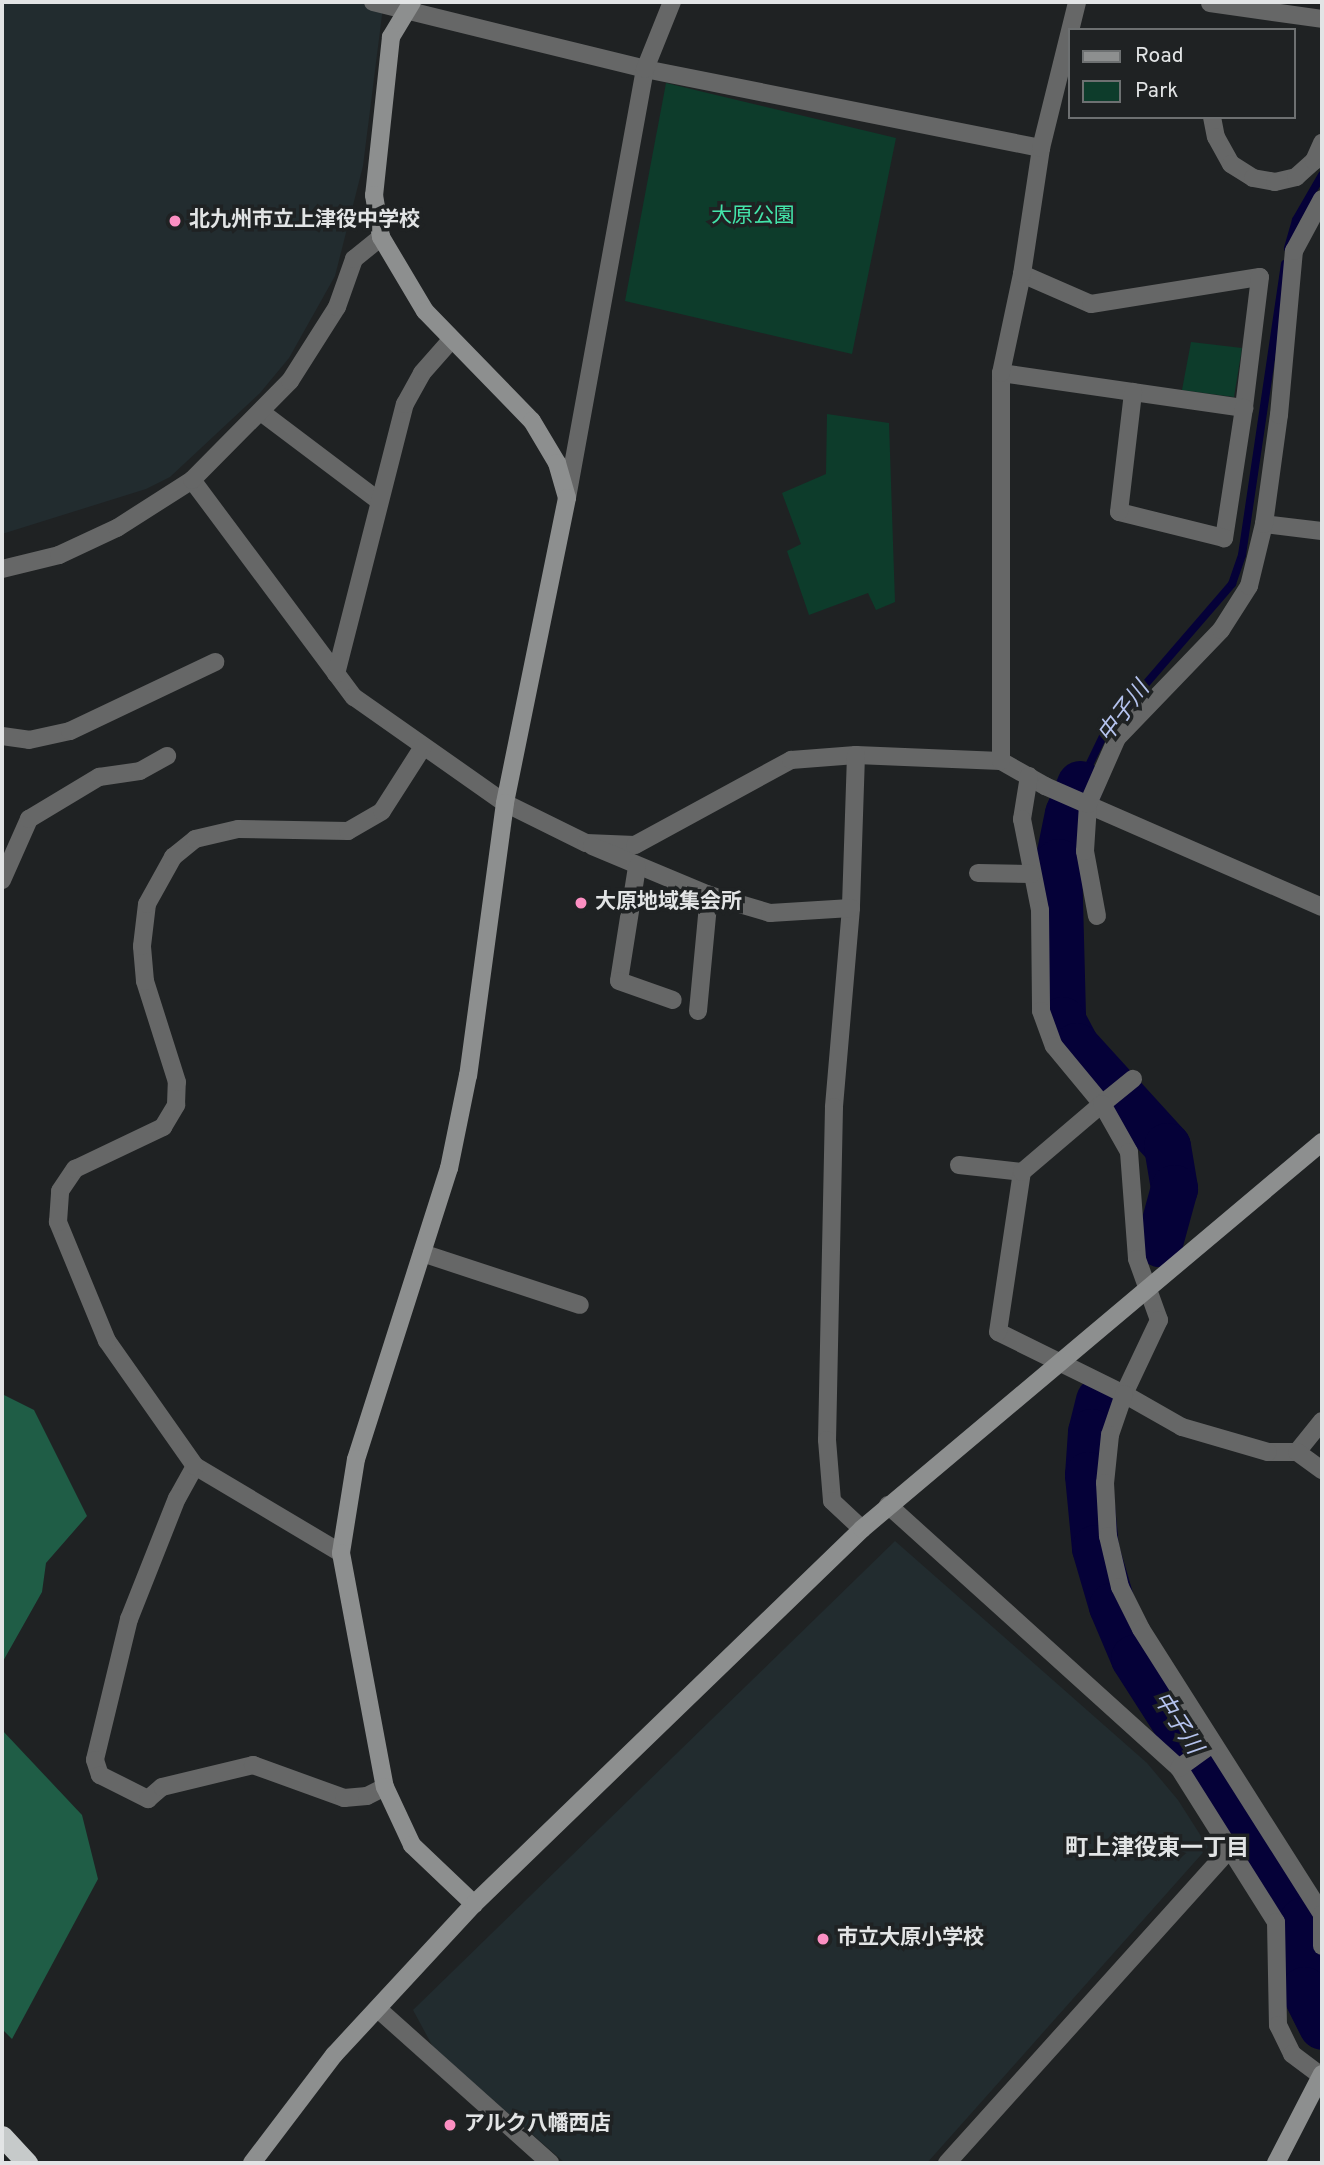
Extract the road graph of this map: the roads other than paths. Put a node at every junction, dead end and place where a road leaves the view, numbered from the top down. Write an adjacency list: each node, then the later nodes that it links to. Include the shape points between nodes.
1 (373, 2): 5 (street)
2 (672, 2): 9 (street)
3 (1077, 2): 7 (street)
4 (1210, 3): 6 (street)
5 (410, 7): 9 (street); 15 (street, via 391,37 374,195)
6 (1322, 19)
7 (1071, 28)
8 (1068, 38): 12 (street)
9 (645, 69): 12 (street); 23 (street)
10 (1213, 119): 13 (street, via 1231,164 1253,178 1275,182)
11 (1322, 143): 13 (street)
12 (1041, 148): 16 (street)
13 (1318, 165)
14 (1322, 199): 25 (street, via 1294,251)
15 (381, 237): 17 (street, via 401,276); 21 (street, via 354,259 337,307 290,381)
16 (1022, 274): 18 (street); 20 (street, via 1091,304 1260,277)
17 (452, 339): 23 (street, via 532,421 557,464); 24 (street, via 422,373 405,404)
18 (1001, 373): 19 (street); 34 (street)
19 (1133, 392): 20 (street); 20 (street, via 1119,512 1224,538)
20 (1244, 408)
21 (261, 412): 22 (street); 24 (street)
22 (191, 480): 27 (street, via 117,528 58,555); 29 (street)
23 (566, 498): 36 (street)
24 (379, 501): 29 (street)
25 (1264, 524): 26 (street); 37 (street, via 1249,586 1221,630 1117,738)
26 (1322, 531)
27 (2, 569)
28 (215, 662): 30 (street, via 70,731 29,740)
29 (336, 674): 31 (street, via 354,697)
30 (2, 736)
31 (423, 747): 36 (street); 61 (street, via 382,811 348,831 238,829 195,839 173,857 147,904 142,946 145,981 177,1082 176,1105 163,1128 75,1170 60,1191 58,1222 107,1341)
32 (856, 755): 34 (street); 38 (street, via 791,760 635,845); 45 (street)
33 (167, 756): 42 (street, via 140,771 99,777 29,819)
34 (1001, 761): 35 (street)
35 (1029, 776): 37 (street); 41 (street, via 1022,819)
36 (505, 803): 38 (street); 54 (street, via 468,1075 449,1168)
37 (1087, 803): 44 (street); 46 (street, via 1085,851)
38 (586, 843): 39 (street)
39 (637, 867): 43 (street); 47 (street, via 620,981)
40 (978, 873): 41 (street)
41 (1032, 874): 50 (street, via 1040,910 1041,1011 1054,1046)
42 (2, 880)
43 (709, 895): 45 (street, via 770,913); 48 (street)
44 (1322, 907)
45 (850, 908): 64 (street, via 834,1107 827,1440 832,1501)
46 (1097, 916)
47 (673, 1000)
48 (698, 1011)
49 (1132, 1079): 50 (street)
50 (1103, 1103): 53 (street); 55 (street, via 1129,1152 1137,1259)
51 (1322, 1142): 55 (street)
52 (959, 1165): 53 (street)
53 (1022, 1172): 57 (street, via 998,1332)
54 (422, 1253): 56 (street); 65 (street, via 356,1459)
55 (1146, 1291): 57 (street); 58 (street, via 1159,1320)
56 (580, 1305)
57 (1057, 1361): 58 (street); 63 (street)
58 (1124, 1394): 60 (street, via 1182,1427 1268,1452); 66 (street, via 1110,1435 1105,1483 1108,1536 1120,1587)
59 (1322, 1421): 60 (street)
60 (1297, 1452): 62 (street)
61 (195, 1466): 65 (street); 68 (street, via 129,1619 95,1760 100,1775 148,1799 162,1787 253,1765 344,1798 367,1796)
62 (1322, 1470)
63 (888, 1505): 64 (street); 67 (street)
64 (862, 1529): 70 (street)
65 (341, 1553): 68 (street)
66 (1212, 1744): 67 (street); 71 (street, via 1322,1914)
67 (1180, 1767): 69 (street)
68 (384, 1787): 70 (street, via 412,1845)
69 (1230, 1849): 73 (street, via 1276,1923 1278,2025 1292,2054); 79 (street)
70 (474, 1904): 72 (street)
71 (1322, 1946)
72 (378, 2009): 77 (street, via 334,2055); 78 (street)
73 (1322, 2075): 75 (street)
74 (2, 2136): 76 (highway)
75 (1279, 2162)
76 (27, 2163)
77 (252, 2163)
78 (550, 2163)
79 (947, 2163)

